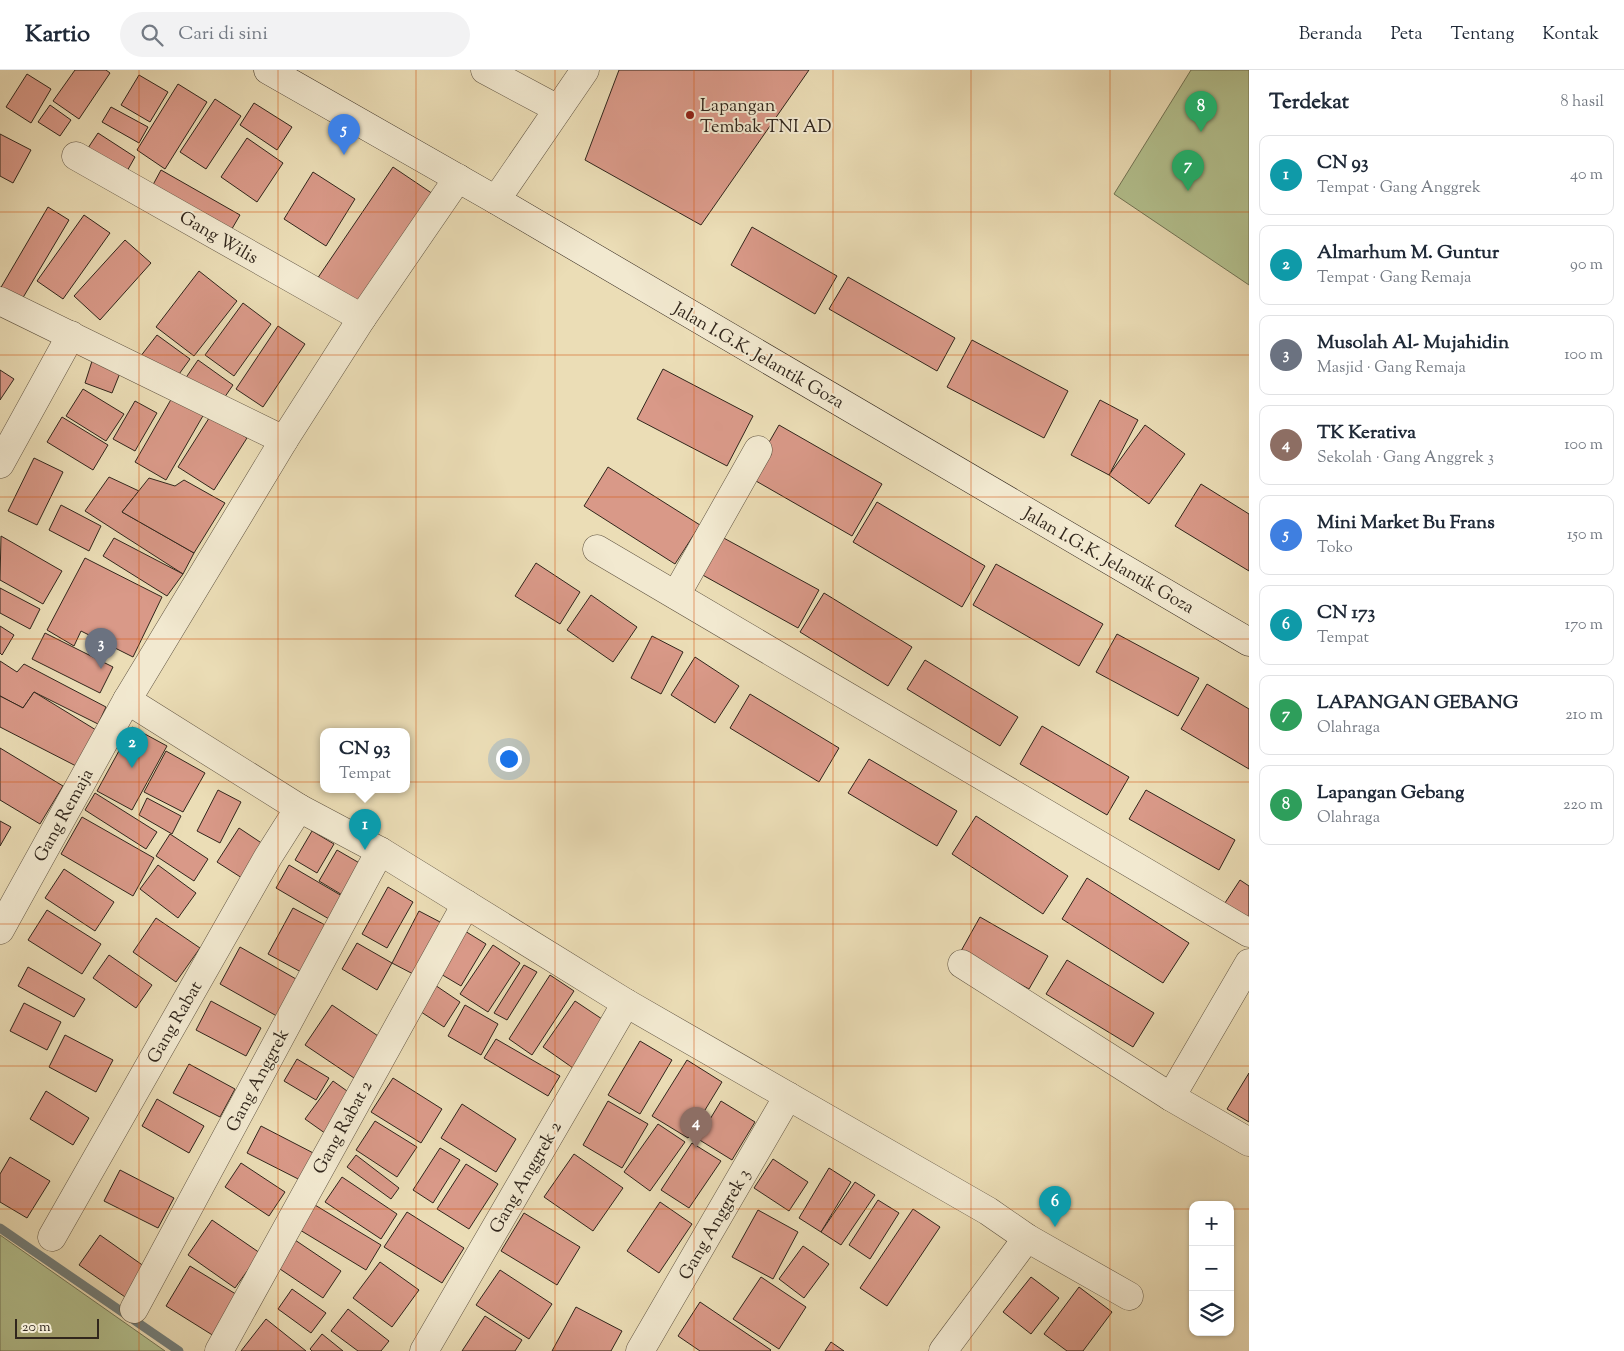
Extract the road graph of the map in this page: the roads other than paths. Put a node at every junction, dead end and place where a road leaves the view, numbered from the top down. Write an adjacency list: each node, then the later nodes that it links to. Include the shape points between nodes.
1 (268, 70): 6 (street, Jalan I.G.K. Jelantik Goza)
2 (485, 70): 4 (street)
3 (585, 70): 4 (street)
4 (558, 109): 7 (street)
5 (76, 156): 9 (street, Gang Wilis)
6 (458, 178): 7 (street, Jalan I.G.K. Jelantik Goza); 9 (street, Gang Remaja)
7 (496, 200): 16 (street, Jalan I.G.K. Jelantik Goza)
8 (0, 302): 10 (street)
9 (362, 318): 11 (street, Gang Remaja)
10 (71, 335): 11 (street); 13 (street)
11 (284, 440): 17 (street, Gang Remaja)
12 (758, 450): 15 (street)
13 (0, 464)
14 (598, 549): 15 (street)
15 (676, 595): 22 (street)
16 (1249, 642)
17 (127, 700): 18 (street); 21 (street, Gang Remaja)
18 (299, 808): 19 (street); 29 (street, Gang Rabat)
19 (380, 851): 20 (street); 32 (street, Gang Anggrek)
20 (466, 904): 25 (street); 33 (street, Gang Rabat 2)
21 (0, 930)
22 (1249, 933)
23 (1249, 963): 27 (street)
24 (962, 964): 27 (street)
25 (626, 1003): 26 (street); 34 (street, Gang Anggrek 2)
26 (788, 1096): 30 (street, via 980,1206); 35 (street, Gang Anggrek 3)
27 (1171, 1097): 28 (street)
28 (1249, 1142)
29 (52, 1237)
30 (1027, 1238): 31 (street); 36 (street)
31 (1129, 1296)
32 (134, 1309)
33 (219, 1351)
34 (424, 1351)
35 (640, 1351)
36 (943, 1351)

